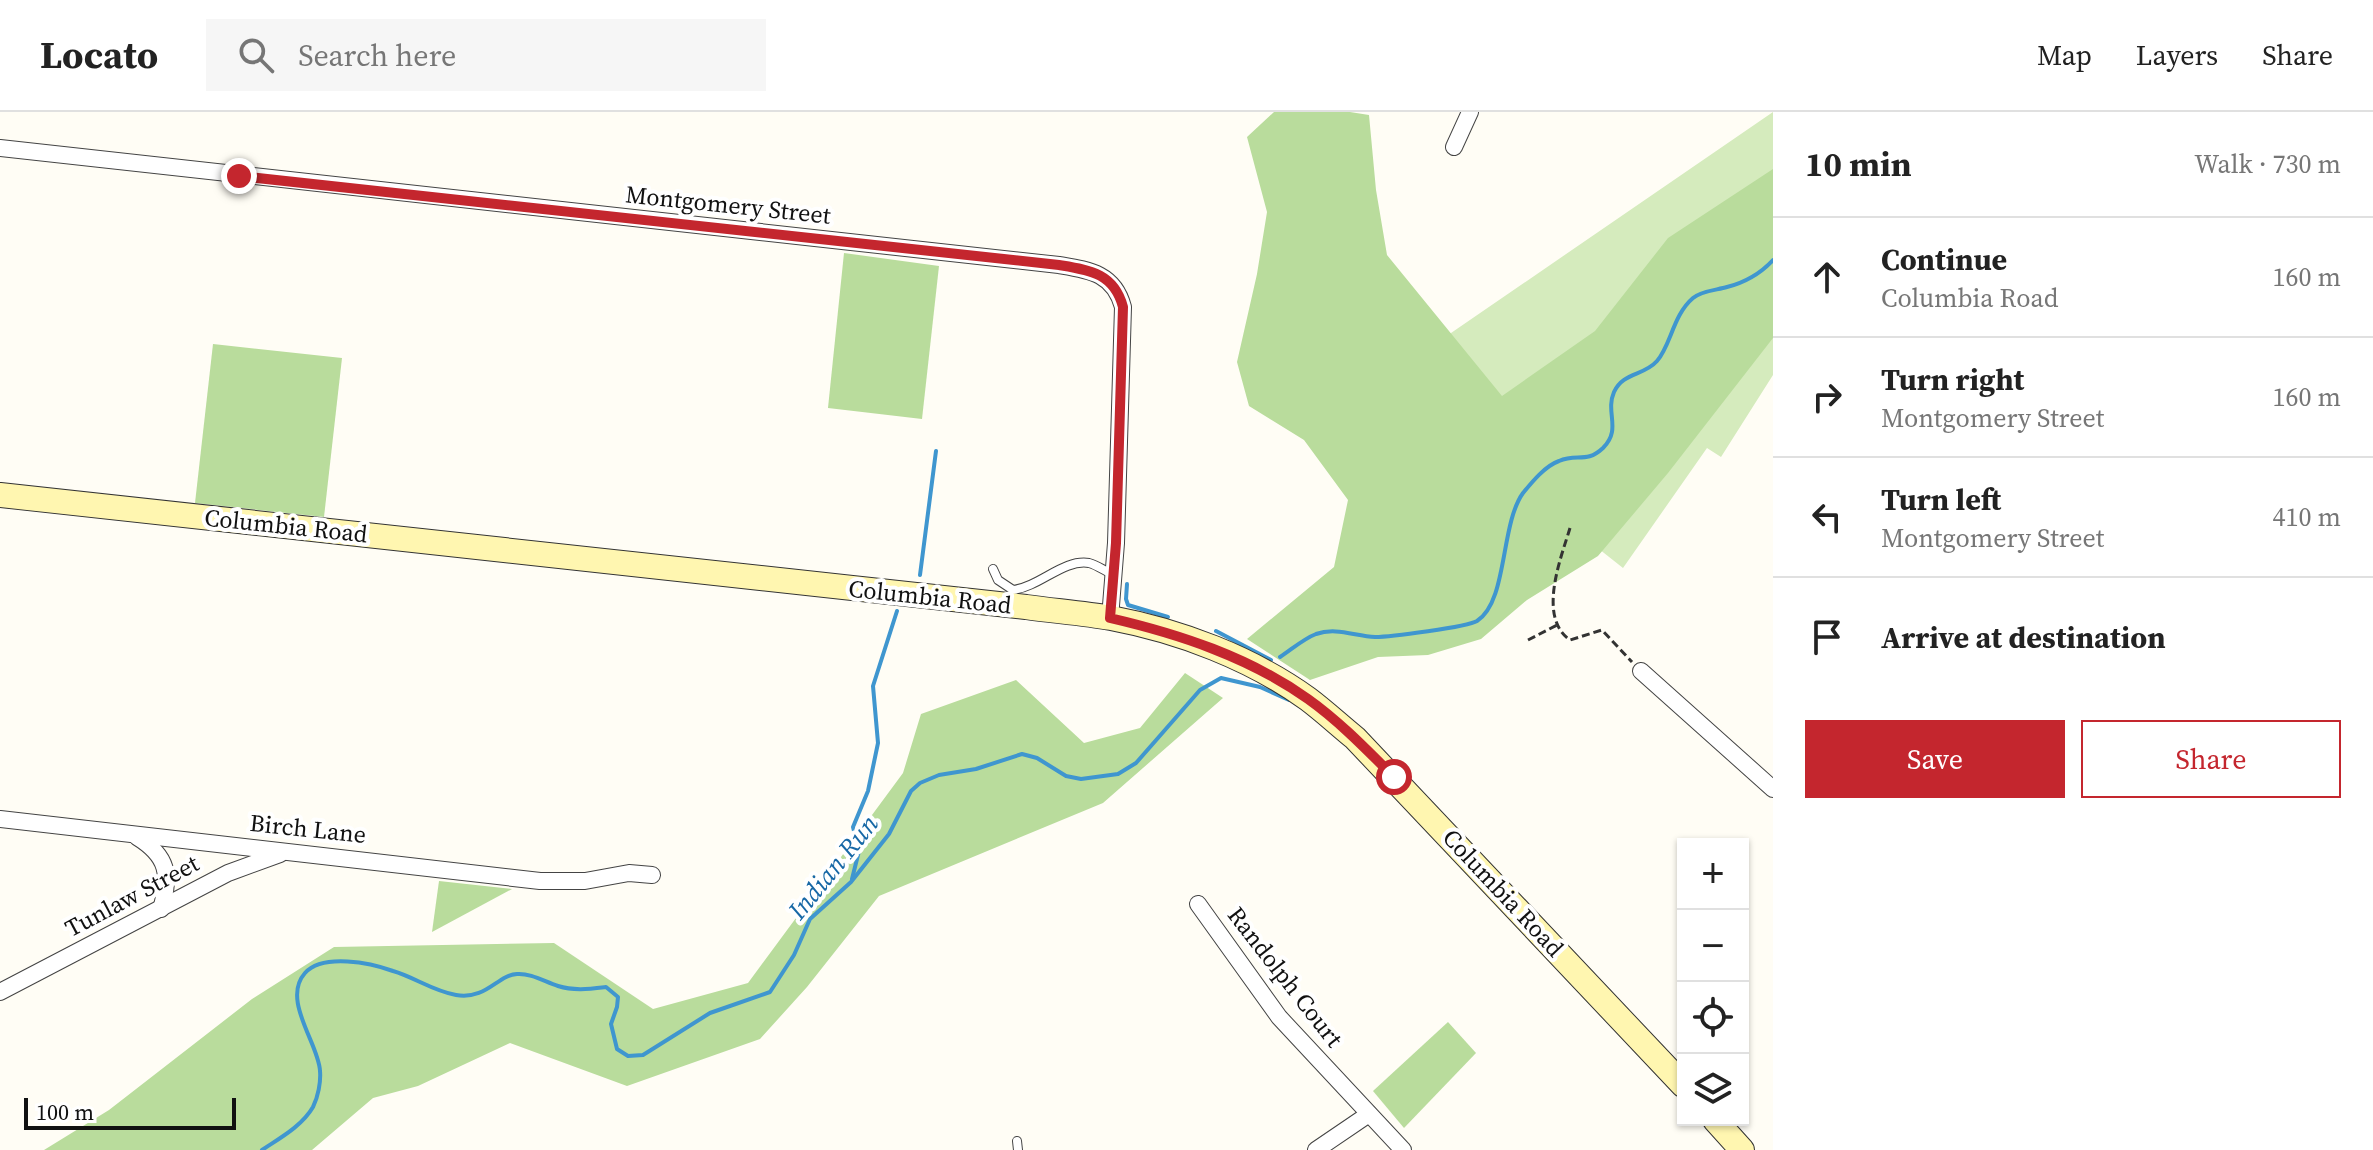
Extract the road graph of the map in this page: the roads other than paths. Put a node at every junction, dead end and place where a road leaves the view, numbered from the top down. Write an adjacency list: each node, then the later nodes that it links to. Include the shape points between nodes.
1 (1470, 112): 2 (street)
2 (1454, 147)
3 (0, 148): 6 (street, Montgomery Street, via 1059,265 1103,275 1123,307)
4 (0, 495): 8 (street, Columbia Road)
5 (993, 569): 8 (lane)
6 (1113, 574): 7 (lane, via 1090,563 1076,564); 9 (street, Montgomery Street)
7 (1042, 581): 8 (lane); 8 (lane, via 1036,593)
8 (1012, 598): 9 (street, Columbia Road)
9 (1110, 618): 19 (street, Columbia Road, via 1203,644 1308,699 1394,777)
10 (1641, 671): 11 (street)
11 (1773, 789)
12 (0, 819): 13 (street, Birch Lane)
13 (132, 834): 14 (street, Birch Lane); 17 (street, via 150,845 164,865)
14 (289, 852): 15 (street, Birch Lane, via 540,881); 17 (street, Tunlaw Street, via 228,873)
15 (652, 875)
16 (1198, 904): 20 (street, Randolph Court, via 1279,1017)
17 (161, 909): 18 (street, Tunlaw Street)
18 (0, 992)
19 (1677, 1079)
20 (1369, 1114): 22 (street); 23 (street, Randolph Court)
21 (1720, 1126): 24 (street)
22 (1316, 1150)
23 (1403, 1150)
24 (1742, 1150)

